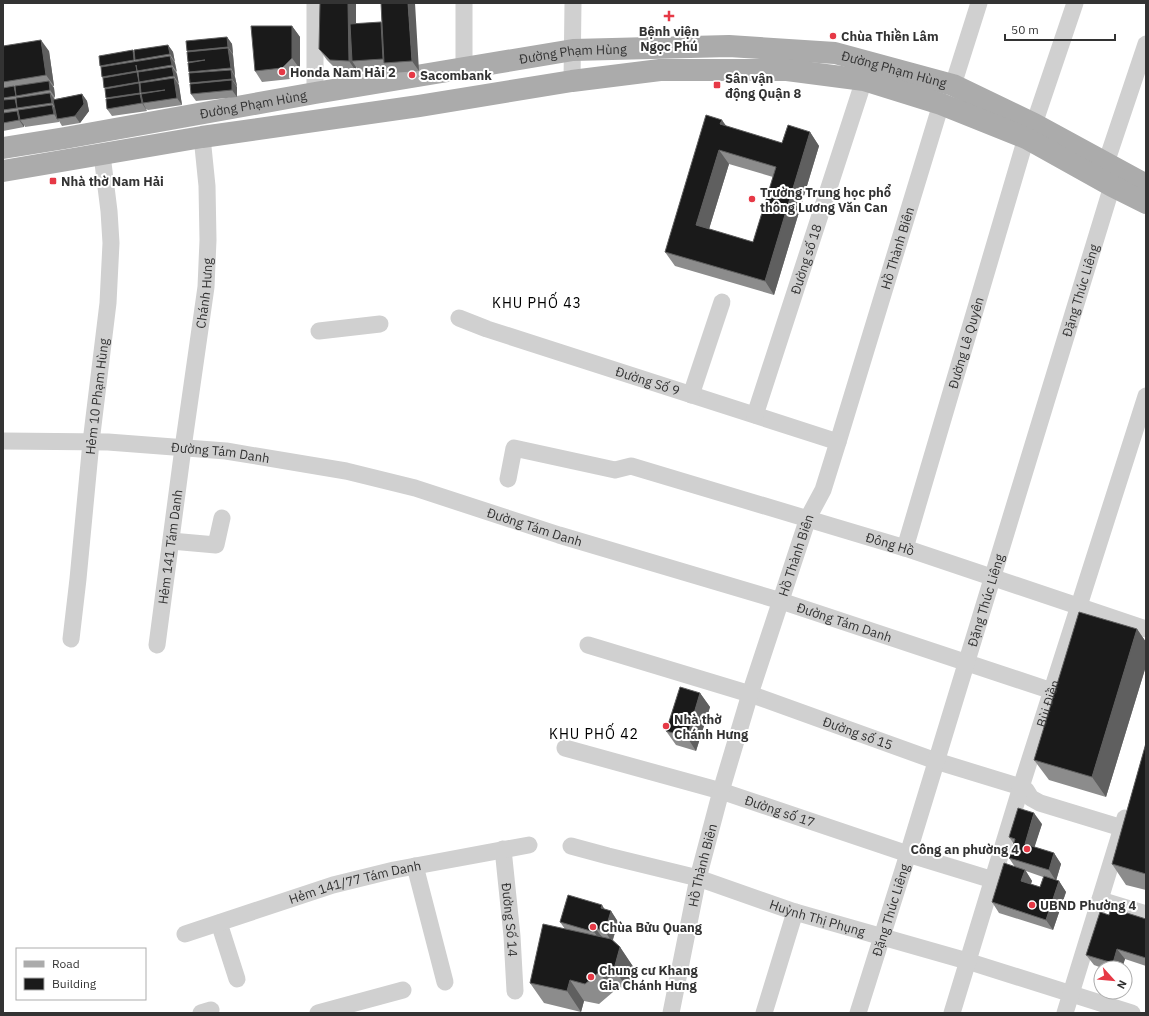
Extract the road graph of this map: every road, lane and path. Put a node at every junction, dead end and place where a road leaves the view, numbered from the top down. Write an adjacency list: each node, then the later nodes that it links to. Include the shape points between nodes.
1 (315, 3): 12 (street)
2 (464, 3): 8 (street)
3 (573, 3): 7 (street)
4 (979, 3): 11 (street)
5 (1075, 3): 14 (street, Đường Lê Quyên)
6 (1146, 44): 18 (street)
7 (573, 50): 8 (main road, Đường Phạm Hùng); 10 (street); 11 (main road, Đường Phạm Hùng, via 729,46 835,53)
8 (464, 68): 12 (main road, Đường Phạm Hùng)
9 (864, 80): 10 (main road, Đường Phạm Hùng, via 787,70 660,70); 13 (main road, Đường Phạm Hùng); 28 (street, Đường số 18)
10 (572, 81): 15 (main road, Đường Phạm Hùng)
11 (952, 85): 14 (main road, Đường Phạm Hùng)
12 (315, 93): 16 (main road, Đường Phạm Hùng)
13 (941, 104): 14 (main road, Đường Phạm Hùng); 31 (street, Hồ Thành Biên)
14 (1030, 131): 18 (main road, Đường Phạm Hùng); 20 (main road, Đường Phạm Hùng); 37 (street, Đường Lê Quyên)
15 (202, 137): 17 (main road, Đường Phạm Hùng); 32 (street, Chánh Hưng, via 207,186 206,287)
16 (3, 148)
17 (102, 155): 19 (main road, Đường Phạm Hùng); 30 (street, Hẻm 10 Phạm Hùng, via 111,243 108,303)
18 (1106, 164): 21 (main road, Đường Phạm Hùng)
19 (3, 171)
20 (1112, 186): 21 (main road, Đường Phạm Hùng); 38 (street, Đặng Thúc Liêng)
21 (1144, 198)
22 (722, 302): 26 (street)
23 (459, 318): 26 (street, Đường Số 9)
24 (380, 324): 25 (street)
25 (319, 331)
26 (691, 395): 28 (street, Đường Số 9)
27 (1146, 396): 40 (street, Bùi Điền)
28 (755, 415): 31 (street, Đường Số 9)
29 (3, 441): 30 (street, Đường Tám Danh)
30 (91, 442): 32 (street, Đường Tám Danh); 42 (street, Hẻm 10 Phạm Hùng)
31 (838, 442): 35 (street, Hồ Thành Biên, via 823,490)
32 (183, 448): 36 (street, Hẻm 141 Tám Danh); 39 (street, Đường Tám Danh, via 226,451 338,470 415,488 558,535)
33 (508, 479): 35 (street, Đông Hồ, via 514,448 615,470 631,466)
34 (222, 518): 36 (street, via 216,545)
35 (808, 518): 37 (street, Đông Hồ); 39 (street, Hồ Thành Biên)
36 (171, 541): 43 (street, Hẻm 141 Tám Danh)
37 (905, 548): 38 (street, Đông Hồ)
38 (992, 576): 40 (street, Đông Hồ); 45 (street, Đặng Thúc Liêng)
39 (781, 601): 45 (street, Đường Tám Danh); 47 (street, Hồ Thành Biên)
40 (1079, 606): 41 (street, Đông Hồ); 46 (street, Bùi Điền)
41 (1146, 628)
42 (71, 639)
43 (157, 645)
44 (588, 645): 47 (street, Đường số 15)
45 (966, 662): 46 (street, Đường Tám Danh); 49 (street, Đặng Thúc Liêng)
46 (1052, 691): 50 (street, Bùi Điền)
47 (750, 694): 49 (street, Đường số 15); 51 (street, Hồ Thành Biên)
48 (565, 748): 51 (street, Đường số 17)
49 (936, 761): 50 (street, Đường số 15); 57 (street, Đặng Thúc Liêng)
50 (1020, 787): 53 (street, Đường số 15, via 1040,803); 60 (street, Bùi Điền)
51 (721, 791): 57 (street, Đường số 17); 59 (street, Hồ Thành Biên)
52 (1129, 805): 53 (street)
53 (1122, 828): 61 (street)
54 (529, 845): 56 (street, Hẻm 141/77 Tám Danh)
55 (571, 846): 59 (street, Huỳnh Thị Phụng)
56 (502, 849): 58 (street, Hẻm 141/77 Tám Danh); 71 (street, Đường Số 14, via 512,936)
57 (908, 854): 60 (street, Đường số 17); 66 (street, Đặng Thúc Liêng)
58 (415, 866): 64 (street, Hẻm 141/77 Tám Danh, via 334,885); 69 (street)
59 (698, 878): 62 (street, Huỳnh Thị Phụng); 74 (street, Hồ Thành Biên)
60 (993, 880): 67 (street, Bùi Điền)
61 (1100, 900): 63 (street); 72 (street)
62 (795, 912): 66 (street, Huỳnh Thị Phụng); 75 (street)
63 (1146, 914)
64 (219, 923): 65 (street, Hẻm 141/77 Tám Danh); 68 (street)
65 (185, 934)
66 (882, 937): 67 (street, Huỳnh Thị Phụng); 76 (street, Đặng Thúc Liêng)
67 (967, 961): 72 (street, Huỳnh Thị Phụng); 77 (street, Bùi Điền)
68 (237, 979)
69 (445, 982)
70 (403, 990): 73 (street)
71 (515, 991)
72 (1071, 994): 78 (street); 79 (street, Huỳnh Thị Phụng)
73 (318, 1013)
74 (671, 1013)
75 (764, 1013)
76 (858, 1013)
77 (952, 1013)
78 (1066, 1013)
79 (1132, 1013)

